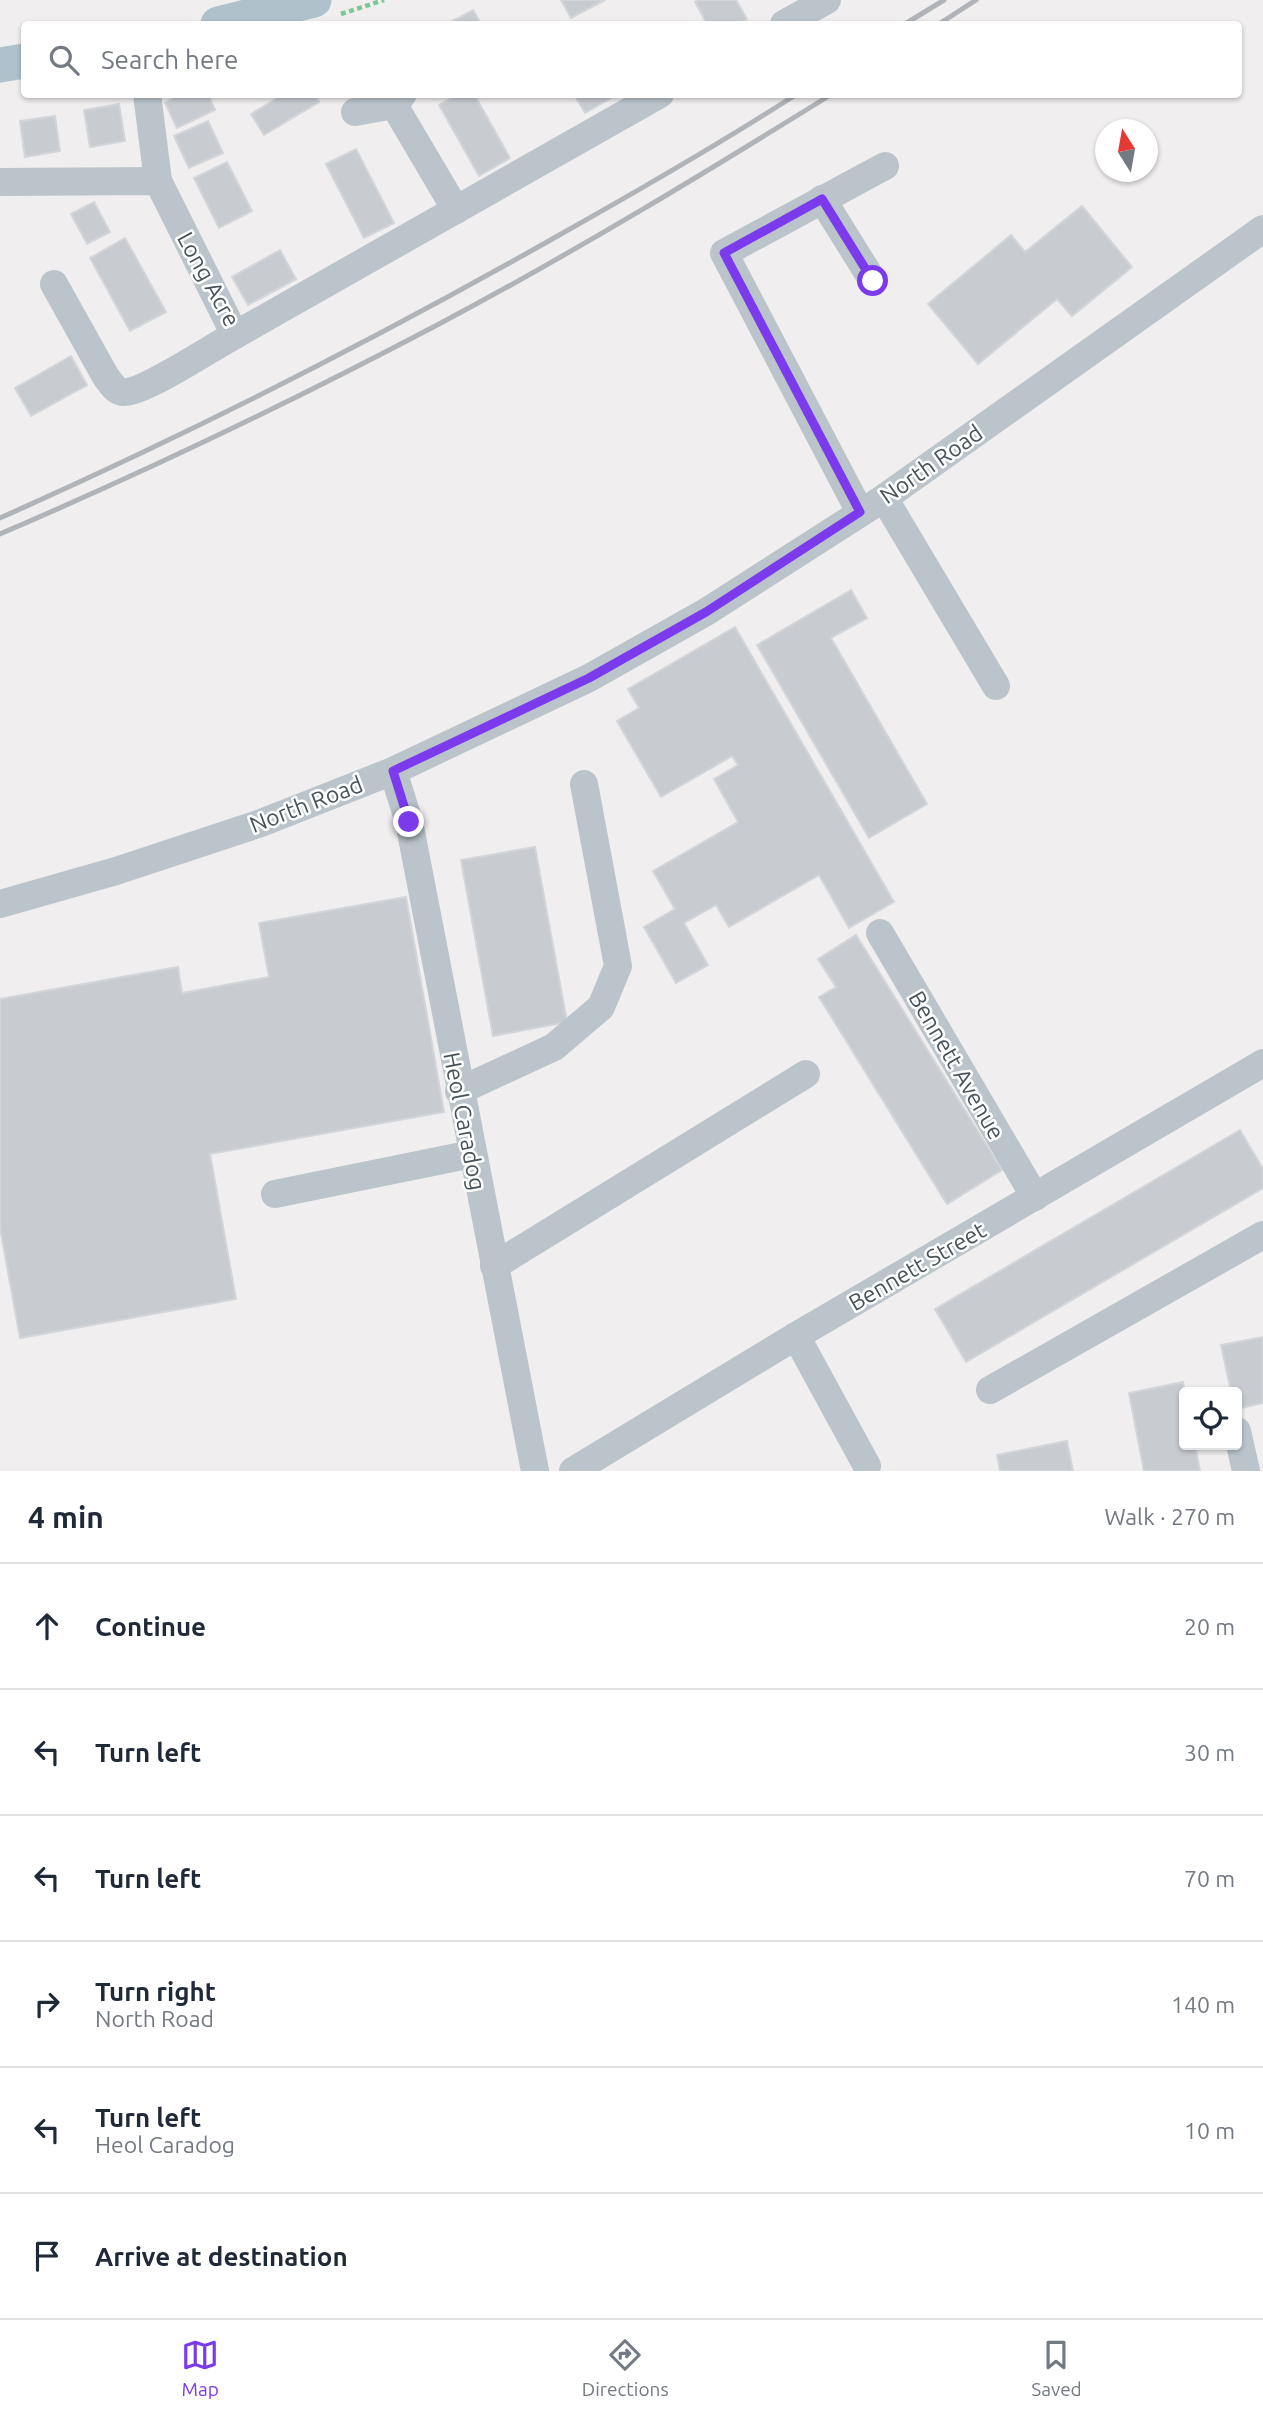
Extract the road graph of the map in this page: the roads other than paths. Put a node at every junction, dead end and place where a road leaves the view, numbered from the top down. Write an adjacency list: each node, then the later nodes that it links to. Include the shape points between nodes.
1 (314, 0): 3 (main road)
2 (824, 2): 4 (street)
3 (230, 21)
4 (789, 21)
5 (21, 62): 6 (main road)
6 (0, 65)
7 (148, 98): 12 (street, Long Acre)
8 (653, 98): 15 (street, Long Acre)
9 (398, 100): 10 (street); 15 (street)
10 (355, 112)
11 (885, 166): 14 (street)
12 (158, 181): 13 (street); 19 (street, Long Acre)
13 (0, 182)
14 (822, 199): 17 (street); 20 (street, via 724,253)
15 (456, 210): 19 (street, Long Acre)
16 (1263, 229): 20 (street, North Road)
17 (873, 281)
18 (54, 284): 19 (street, via 106,377 124,393 142,388)
19 (235, 335)
20 (872, 505): 21 (street); 22 (street, North Road, via 706,612 589,678)
21 (996, 686)
22 (393, 771): 24 (street, North Road, via 261,823); 28 (street, Heol Caradog, via 409,822)
23 (584, 784): 28 (street, via 618,966 601,1007 554,1047)
24 (0, 904)
25 (880, 933): 31 (street, Bennett Avenue)
26 (1263, 1063): 31 (street, Bennett Street)
27 (806, 1074): 33 (street)
28 (459, 1091): 29 (street, Heol Caradog)
29 (472, 1154): 30 (street); 33 (street, Heol Caradog)
30 (275, 1194)
31 (1035, 1197): 34 (street, Bennett Street)
32 (1263, 1235): 35 (street)
33 (494, 1266): 38 (street, Heol Caradog)
34 (796, 1336): 37 (street); 39 (street, Bennett Street)
35 (990, 1390)
36 (1241, 1450): 40 (street)
37 (867, 1466)
38 (535, 1471)
39 (573, 1471)
40 (1246, 1471)

